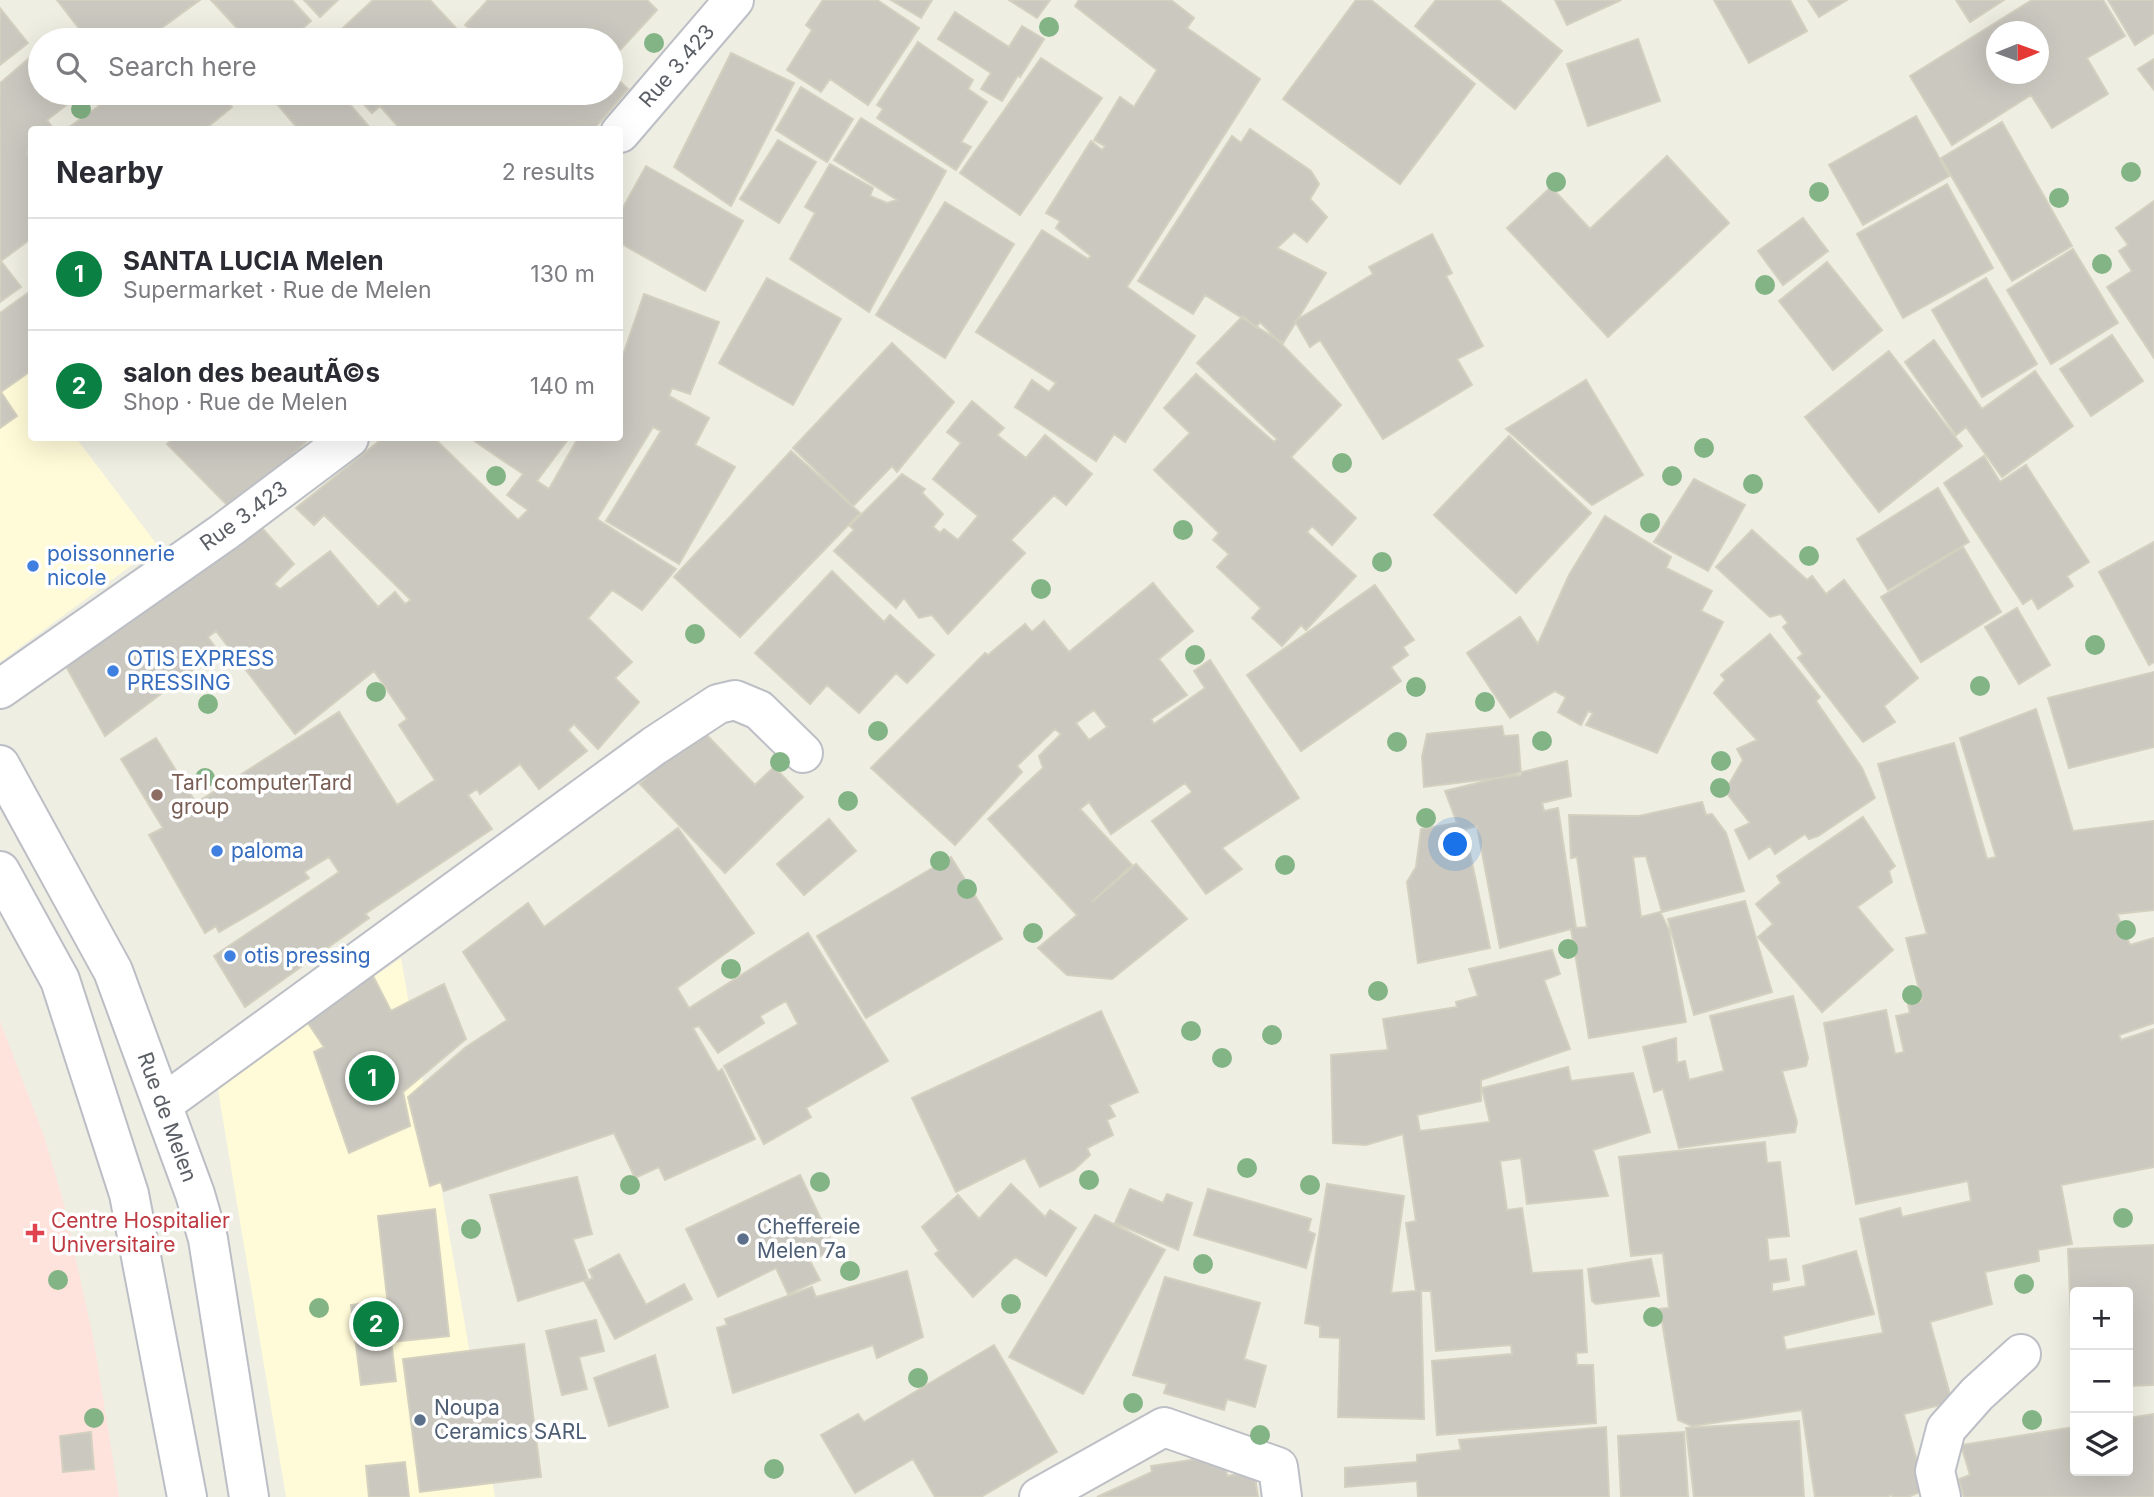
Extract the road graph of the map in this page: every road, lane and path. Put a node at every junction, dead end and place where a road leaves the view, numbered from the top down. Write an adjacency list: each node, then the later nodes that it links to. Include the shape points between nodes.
1 (734, 0): 2 (street, Rue 3.423)
2 (623, 130)
3 (345, 441): 4 (street, Rue 3.423)
4 (0, 689)
5 (803, 753): 8 (street, via 759,710 735,700 718,704)
6 (0, 765): 8 (street, Rue de Melen, via 113,971)
7 (0, 871): 10 (street, via 60,980 129,1194)
8 (163, 1104): 11 (street, Rue de Melen, via 208,1239)
9 (2021, 1354): 14 (street, via 1947,1429 1935,1471)
10 (187, 1497)
11 (249, 1497)
12 (1039, 1497): 13 (street, via 1164,1427 1278,1467)
13 (1282, 1497)
14 (1941, 1497)

